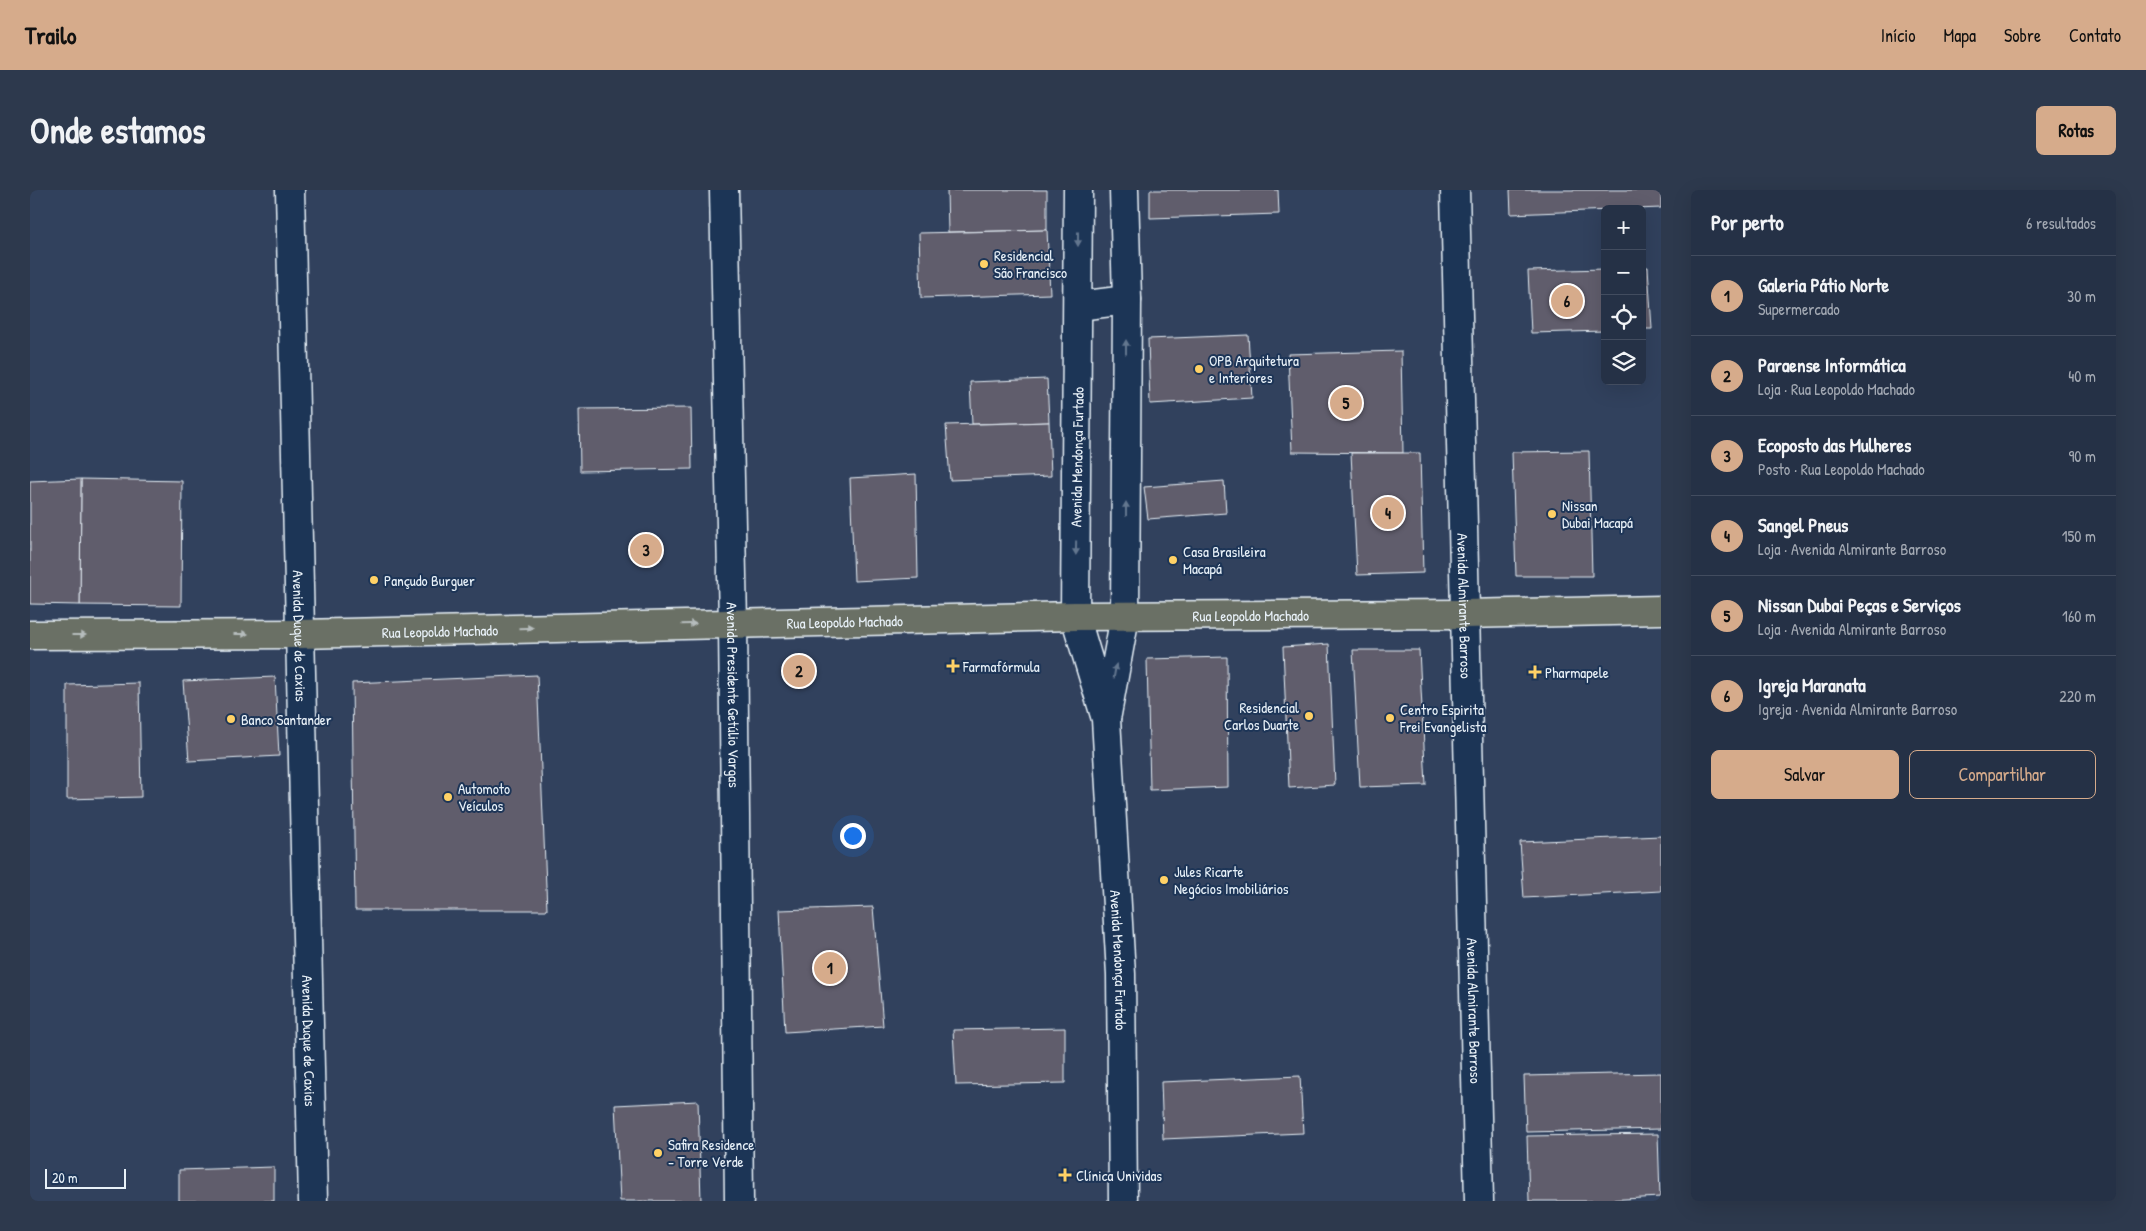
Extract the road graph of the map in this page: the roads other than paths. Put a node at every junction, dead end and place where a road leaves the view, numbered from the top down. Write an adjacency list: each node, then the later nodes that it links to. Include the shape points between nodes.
1 (290, 190): 13 (street, Avenida Duque de Caxias)
2 (724, 190): 12 (street, Avenida Presidente Getúlio Vargas)
3 (1078, 190): 7 (street, Avenida Mendonça Furtado, one-way to 7)
4 (1124, 190): 6 (street, Avenida Mendonça Furtado)
5 (1455, 190): 9 (street, Avenida Almirante Barroso)
6 (1127, 300): 7 (street); 11 (street, Avenida Mendonça Furtado, one-way to 6)
7 (1078, 306): 10 (street, Avenida Mendonça Furtado, one-way to 10)
8 (1661, 610): 9 (main road, Rua Leopoldo Machado)
9 (1464, 614): 11 (main road, Rua Leopoldo Machado); 19 (street, Avenida Almirante Barroso)
10 (1075, 616): 11 (main road, Rua Leopoldo Machado); 12 (main road, Rua Leopoldo Machado); 15 (street, Avenida Mendonça Furtado)
11 (1125, 616): 15 (street, Avenida Mendonça Furtado, one-way to 11)
12 (733, 623): 13 (main road, Rua Leopoldo Machado, one-way to 12); 17 (street, Avenida Presidente Getúlio Vargas)
13 (300, 634): 14 (main road, Rua Leopoldo Machado, one-way to 13); 16 (street, Avenida Duque de Caxias)
14 (30, 635)
15 (1106, 719): 18 (street, Avenida Mendonça Furtado, via 1121,974)
16 (313, 1201)
17 (739, 1201)
18 (1123, 1201)
19 (1479, 1201)

